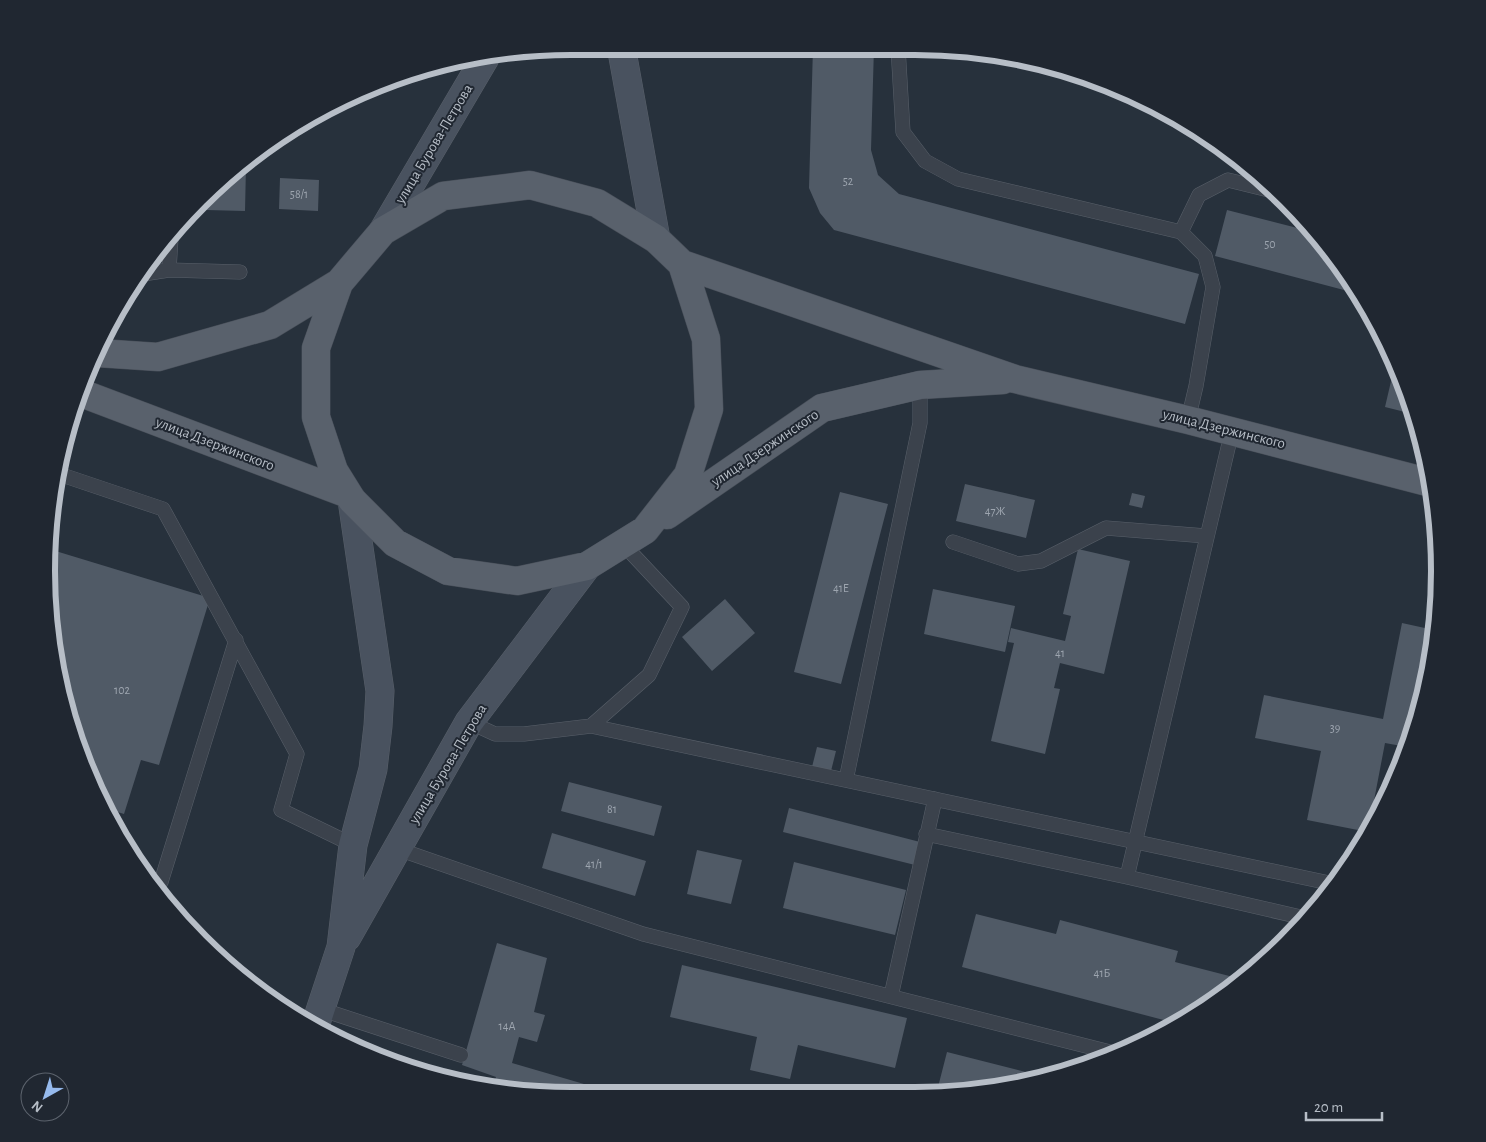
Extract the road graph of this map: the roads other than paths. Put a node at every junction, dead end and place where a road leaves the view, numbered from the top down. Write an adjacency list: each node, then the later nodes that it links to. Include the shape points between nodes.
1 (623, 55): 7 (main road)
2 (898, 55): 6 (lane, via 903,132 925,161 958,179)
3 (482, 63): 5 (main road, улица Бурова-Петрова)
4 (1260, 188): 6 (lane, via 1228,180 1200,195)
5 (383, 230): 7 (main road, via 443,196 530,184 597,203); 13 (main road)
6 (1181, 232): 18 (lane, via 1205,256 1213,287)
7 (656, 239): 9 (main road)
8 (170, 247): 10 (lane)
9 (682, 264): 15 (main road, улица Дзержинского); 24 (main road, via 706,339 709,409 688,475)
10 (169, 270): 11 (lane); 12 (lane)
11 (240, 272)
12 (150, 273)
13 (339, 283): 14 (main road, via 270,326 158,357); 22 (main road, via 316,348 316,417 334,471)
14 (103, 353)
15 (1015, 379): 16 (main road, улица Дзержинского); 18 (main road, улица Дзержинского)
16 (920, 385): 24 (main road, улица Дзержинского, via 822,408); 30 (lane, via 920,423)
17 (86, 395): 22 (main road, улица Дзержинского)
18 (1188, 420): 19 (main road, улица Дзержинского)
19 (1232, 431): 21 (main road, улица Дзержинского); 23 (lane)
20 (64, 476): 27 (lane, via 163,509)
21 (1423, 481)
22 (350, 497): 26 (main road, улица Дзержинского, via 395,542 448,570 516,581); 34 (main road, улица Бурова-Петрова, via 380,691 373,769)
23 (1206, 536): 25 (lane, via 1106,528 1041,561 1018,564); 33 (lane)
24 (634, 537): 26 (main road, улица Дзержинского); 29 (lane, via 682,607 649,675)
25 (953, 542)
26 (587, 566): 28 (main road, улица Бурова-Петрова)
27 (236, 640): 34 (lane, via 297,754 281,810); 37 (lane)
28 (469, 722): 29 (lane, via 495,734); 35 (main road, улица Бурова-Петрова)
29 (591, 726): 30 (lane)
30 (846, 780): 31 (lane)
31 (934, 799): 32 (lane); 33 (lane)
32 (926, 834): 36 (lane); 41 (lane)
33 (1135, 842): 36 (lane); 38 (lane)
34 (353, 845): 40 (main road, улица Бурова-Петрова)
35 (398, 849): 40 (main road, улица Бурова-Петрова); 41 (lane, via 643,934)
36 (1127, 877): 39 (lane)
37 (159, 881)
38 (1323, 886)
39 (1298, 916)
40 (341, 947): 42 (main road, улица Бурова-Петрова)
41 (891, 996): 43 (lane)
42 (317, 1018): 44 (lane)
43 (1105, 1051)
44 (461, 1056)

